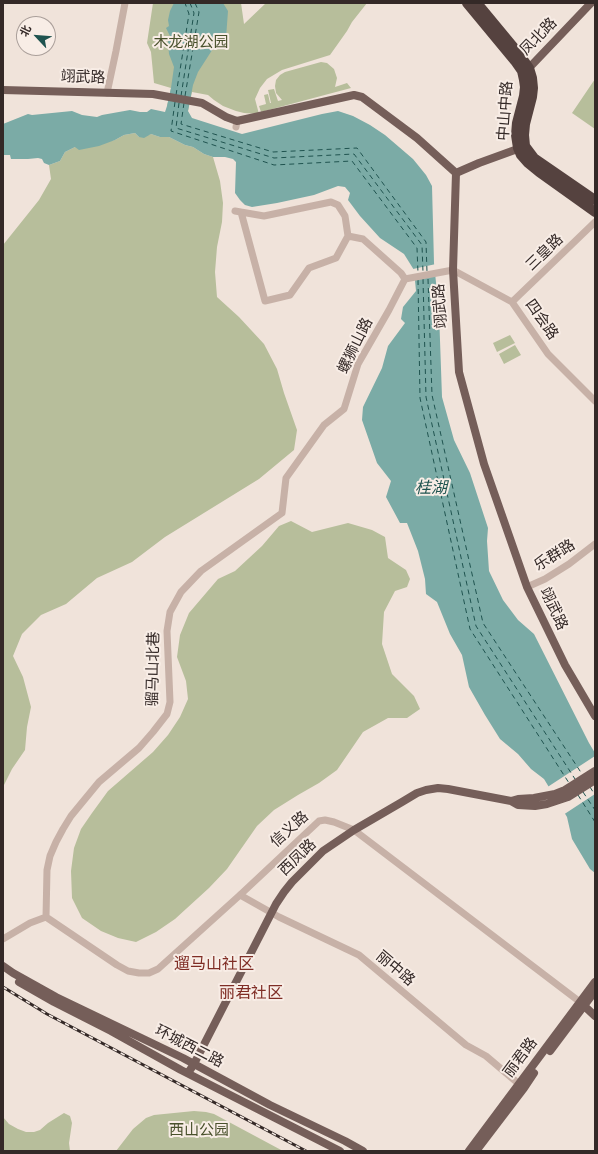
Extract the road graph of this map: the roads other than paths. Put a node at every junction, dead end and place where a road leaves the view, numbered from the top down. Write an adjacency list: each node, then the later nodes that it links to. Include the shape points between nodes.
1 (125, 3): 7 (street)
2 (467, 3): 5 (highway, via 515,61)
3 (477, 3): 5 (highway, via 520,55)
4 (591, 3): 5 (main road, 凤北路)
5 (525, 69): 8 (highway, 中山中路, via 524,96 516,135)
6 (3, 90): 7 (main road, 翊武路)
7 (107, 93): 9 (main road, 翊武路, via 153,94 202,103 237,124 350,95 358,96 417,138)
8 (522, 147): 9 (main road); 10 (highway, 中山中路); 11 (highway, 中山中路, via 522,156 528,163)
9 (456, 173): 14 (main road, 翊武路)
10 (595, 200)
11 (595, 212)
12 (595, 222): 16 (street, 三皇路)
13 (348, 236): 13 (street, via 345,216 338,205 331,202 264,216 238,211 265,301 290,295 309,268 336,258); 15 (street, via 363,239 402,273)
14 (453, 270): 15 (street); 16 (street, 四会路); 20 (main road, 翊武路, via 459,372 484,464)
15 (405, 279): 18 (street, 螺狮山路, via 358,364 344,409 324,425)
16 (512, 302): 17 (street, 四会路, via 548,354)
17 (595, 401)
18 (286, 478): 30 (street, 骝马山北巷, via 282,513 201,571 181,592 170,612 167,631 170,702 167,714 138,748 99,782 63,829 50,856 47,870)
19 (595, 544): 20 (street, 乐群路, via 570,564)
20 (527, 587): 21 (main road, 翊武路, via 565,665)
21 (586, 701): 22 (main road, 翊武路); 23 (main road, 翊武路)
22 (595, 710)
23 (595, 716)
24 (595, 771): 26 (main road)
25 (595, 780): 26 (main road, via 568,797)
26 (547, 800): 27 (main road, 西凤路, via 511,800 438,788 417,793)
27 (354, 830): 28 (street, 信义路, via 334,822 319,821); 29 (main road, 西凤路, via 323,851 302,871 284,892); 36 (street, 信义路)
28 (240, 895): 29 (street, 丽中路); 30 (street, 信义路, via 158,969 149,973 139,973 117,965)
29 (272, 913): 38 (main road, 西凤路); 40 (street, 丽中路, via 359,955 466,1045 486,1056)
30 (46, 917): 31 (street)
31 (3, 939)
32 (3, 966): 38 (main road, 环城西二路, via 56,997)
33 (3, 972): 39 (main road, 环城西二路, via 48,999)
34 (595, 982): 36 (main road, 丽君路)
35 (595, 991): 36 (main road, 丽君路)
36 (582, 1004): 37 (main road, 信义路); 40 (main road, 丽君路); 44 (main road, 丽君路, via 524,1088)
37 (595, 1016)
38 (194, 1064): 39 (main road, 西凤路); 42 (main road, 环城西二路)
39 (188, 1073): 41 (main road, 环城西二路)
40 (519, 1084): 43 (main road, 丽君路)
41 (340, 1151)
42 (363, 1151)
43 (469, 1151)
44 (476, 1151)

